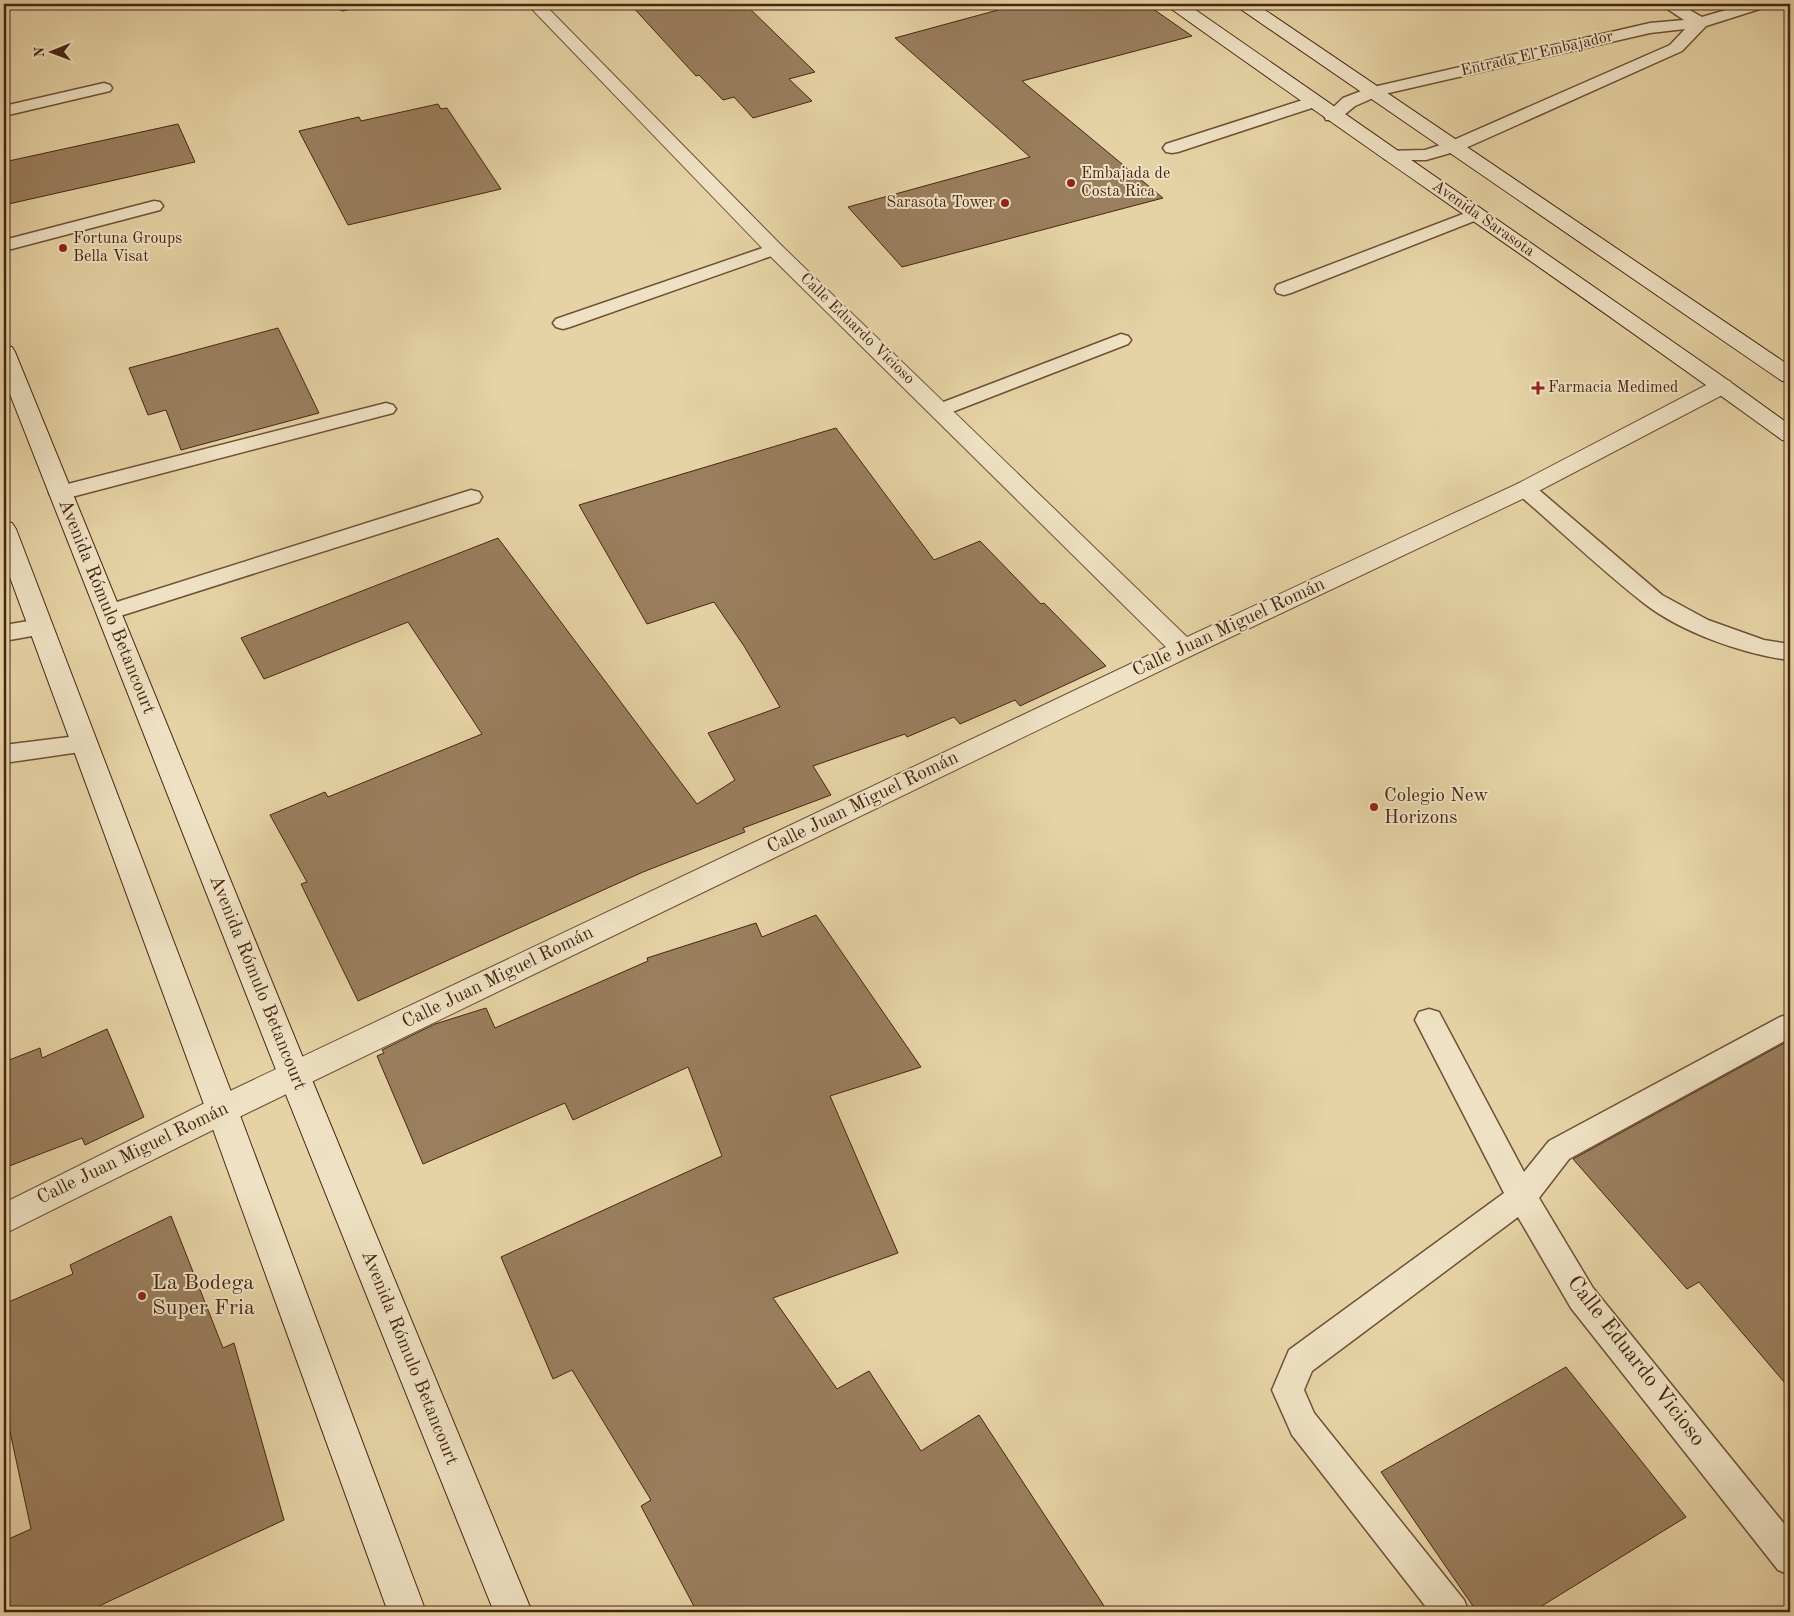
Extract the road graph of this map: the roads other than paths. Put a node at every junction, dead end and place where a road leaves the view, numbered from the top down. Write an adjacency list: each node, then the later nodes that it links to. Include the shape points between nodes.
1 (535, 4): 18 (main road, Calle Eduardo Vicioso)
2 (1176, 4): 9 (main road, Avenida Sarasota)
3 (1245, 4): 8 (main road)
4 (1668, 4): 6 (lane)
5 (1761, 4): 6 (lane, Entrada El Embajador)
6 (1700, 23): 8 (lane, Entrada El Embajador, via 1650,28); 12 (lane, Entrada El Embajador, via 1676,48)
7 (104, 88): 10 (lane)
8 (1375, 91): 11 (lane, Entrada El Embajador, via 1349,102); 12 (main road)
9 (1312, 102): 11 (main road, Avenida Sarasota); 13 (lane)
10 (4, 111)
11 (1332, 116): 14 (main road, Avenida Sarasota)
12 (1455, 146): 14 (lane, Entrada El Embajador, via 1426,155); 23 (main road)
13 (1172, 148)
14 (1391, 156): 16 (main road, Avenida Sarasota)
15 (154, 206): 17 (lane)
16 (1476, 214): 19 (lane); 24 (main road, Avenida Sarasota)
17 (4, 246)
18 (774, 248): 20 (lane); 26 (main road, Calle Eduardo Vicioso)
19 (1284, 289)
20 (562, 323)
21 (1121, 340): 26 (lane)
22 (4, 352): 29 (main road, Avenida Rómulo Betancourt)
23 (1790, 376)
24 (1722, 386): 27 (main road, Avenida Sarasota); 28 (main road, Calle Juan Miguel Román)
25 (386, 409): 29 (lane)
26 (940, 410): 35 (main road, Calle Eduardo Vicioso)
27 (1790, 435)
28 (1525, 489): 35 (main road, Calle Juan Miguel Román); 36 (lane, via 1654,600 1700,626 1762,648)
29 (60, 493): 32 (main road, Avenida Rómulo Betancourt)
30 (471, 497): 32 (lane)
31 (4, 529): 33 (main road)
32 (109, 612): 41 (main road, Avenida Rómulo Betancourt)
33 (40, 627): 34 (lane); 37 (main road)
34 (4, 633)
35 (1184, 649): 41 (main road, Calle Juan Miguel Román)
36 (1790, 652)
37 (85, 744): 38 (lane); 42 (main road)
38 (4, 754)
39 (1429, 1020): 43 (lane, Calle Eduardo Vicioso)
40 (1790, 1025): 43 (lane, via 1559,1150)
41 (294, 1076): 42 (main road, Calle Juan Miguel Román); 47 (main road, Avenida Rómulo Betancourt)
42 (222, 1110): 44 (main road, Calle Juan Miguel Román); 46 (main road)
43 (1522, 1197): 45 (lane, Calle Eduardo Vicioso, via 1582,1298); 48 (lane, via 1300,1361 1288,1390 1303,1424)
44 (4, 1218)
45 (1790, 1558)
46 (408, 1612)
47 (513, 1612)
48 (1452, 1612)

